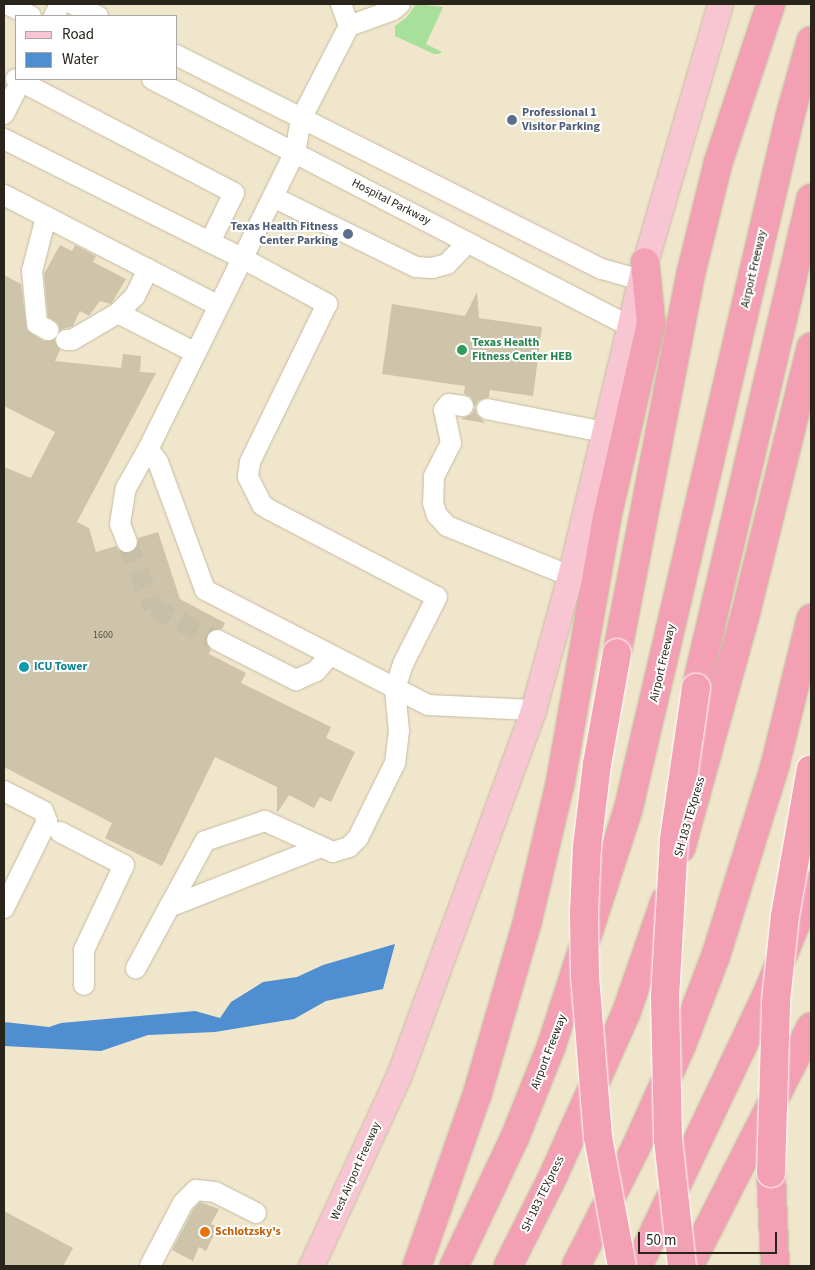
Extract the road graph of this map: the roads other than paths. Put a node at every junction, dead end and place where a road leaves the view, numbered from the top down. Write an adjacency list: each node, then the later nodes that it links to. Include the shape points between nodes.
1 (7, 4): 7 (street)
2 (74, 4): 8 (street)
3 (341, 4): 9 (street)
4 (400, 4): 9 (street, via 393,10)
5 (720, 4): 27 (main road)
6 (771, 4): 63 (highway, bridge, via 718,163 694,264 597,764 587,847 585,976 598,1137)
7 (29, 15)
8 (96, 15)
9 (349, 26): 16 (street)
10 (811, 41): 60 (highway, Airport Freeway, via 790,116 623,827 552,1047 515,1137)
11 (178, 56): 16 (street)
12 (15, 80): 15 (street)
13 (20, 80): 23 (street, via 234,193)
14 (154, 80): 18 (street, Hospital Parkway)
15 (4, 114)
16 (301, 119): 18 (street); 27 (street, via 602,269)
17 (4, 139): 23 (street)
18 (295, 152): 20 (street); 24 (street, Hospital Parkway)
19 (4, 195): 22 (street)
20 (273, 197): 24 (street, via 416,267 432,268 447,264); 25 (street)
21 (811, 198): 65 (highway, bridge, via 696,688 674,839 666,998 668,1139)
22 (46, 217): 26 (street); 31 (street, via 32,271 37,324)
23 (210, 242): 25 (street)
24 (468, 242): 30 (street, Hospital Parkway)
25 (242, 258): 28 (street); 44 (street, via 327,304 250,462 248,477 259,500 270,510 437,597 403,664)
26 (148, 269): 28 (street); 29 (street, via 135,296)
27 (643, 271): 30 (main road); 59 (highway, via 650,323 607,517 560,784 528,919 477,1096)
28 (218, 305): 34 (street)
29 (118, 313): 32 (street, via 72,340); 34 (street)
30 (628, 326): 37 (main road)
31 (48, 330)
32 (66, 340)
33 (811, 347): 61 (highway, SH 183 TEXpress, via 745,616 656,931 626,1013 554,1174)
34 (194, 352): 38 (street)
35 (463, 406): 40 (street, via 449,404 444,410 451,443 434,478 433,504 437,515 447,526)
36 (487, 409): 37 (street)
37 (604, 432): 40 (main road)
38 (148, 449): 39 (street, via 126,488 120,524); 43 (street, via 158,462 205,590)
39 (126, 542)
40 (570, 576): 45 (main road)
41 (811, 618): 62 (highway, via 776,765 716,955 682,1044 636,1147)
42 (216, 640): 43 (street, via 296,680 316,671)
43 (330, 654): 44 (street)
44 (395, 689): 45 (street, via 428,705); 49 (street, via 399,731 395,763 358,838 349,848 333,852)
45 (533, 710): 58 (main road, West Airport Freeway, via 472,884 399,1075)
46 (811, 769): 67 (highway, bridge, via 785,916 776,1001 771,1173)
47 (4, 791): 51 (street, via 43,811 47,821)
48 (60, 832): 54 (street, via 124,865 84,950)
49 (321, 847): 52 (street); 52 (street, via 266,821 205,841)
50 (811, 886): 64 (highway, via 766,997)
51 (4, 908)
52 (169, 908): 53 (street)
53 (136, 968)
54 (84, 985)
55 (811, 1028): 66 (highway)
56 (256, 1213): 57 (street, via 215,1192 196,1190 183,1203)
57 (150, 1266)
58 (311, 1266)
59 (417, 1266)
60 (454, 1266)
61 (508, 1266)
62 (576, 1266)
63 (622, 1266)
64 (638, 1266)
65 (682, 1266)
66 (689, 1266)
67 (775, 1266)

